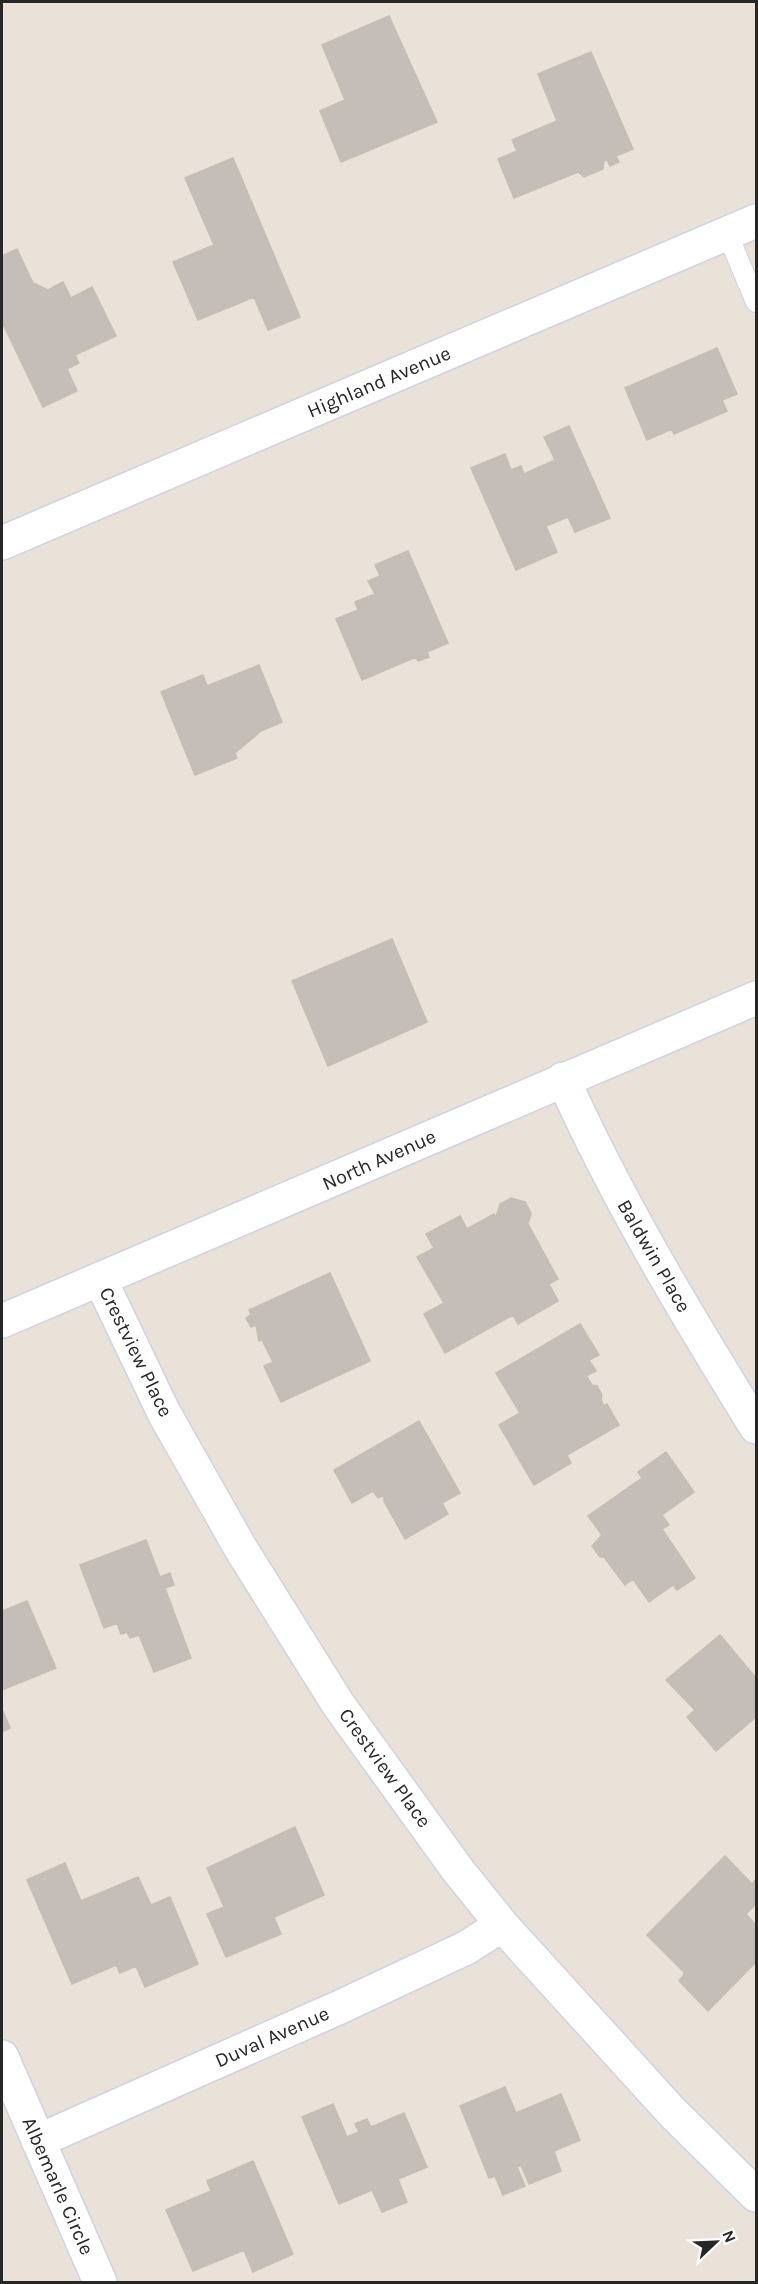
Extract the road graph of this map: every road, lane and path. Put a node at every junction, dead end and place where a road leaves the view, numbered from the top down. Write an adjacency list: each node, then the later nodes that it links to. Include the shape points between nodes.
1 (742, 227): 2 (lane); 3 (street, Highland Avenue)
2 (756, 302)
3 (2, 543)
4 (756, 998): 5 (street, North Avenue)
5 (563, 1079): 6 (street, North Avenue); 8 (street, Baldwin Place, via 597,1155 670,1288)
6 (100, 1279): 7 (street, North Avenue); 9 (street, Crestview Place, via 164,1413 259,1578 338,1704)
7 (2, 1321)
8 (756, 1427)
9 (502, 1925): 11 (street, Duval Avenue, via 466,1948 340,2007); 12 (street, Crestview Place, via 672,2112)
10 (2, 2057): 11 (street, Albemarle Circle)
11 (38, 2141): 13 (street, Albemarle Circle)
12 (756, 2195)
13 (100, 2283)

